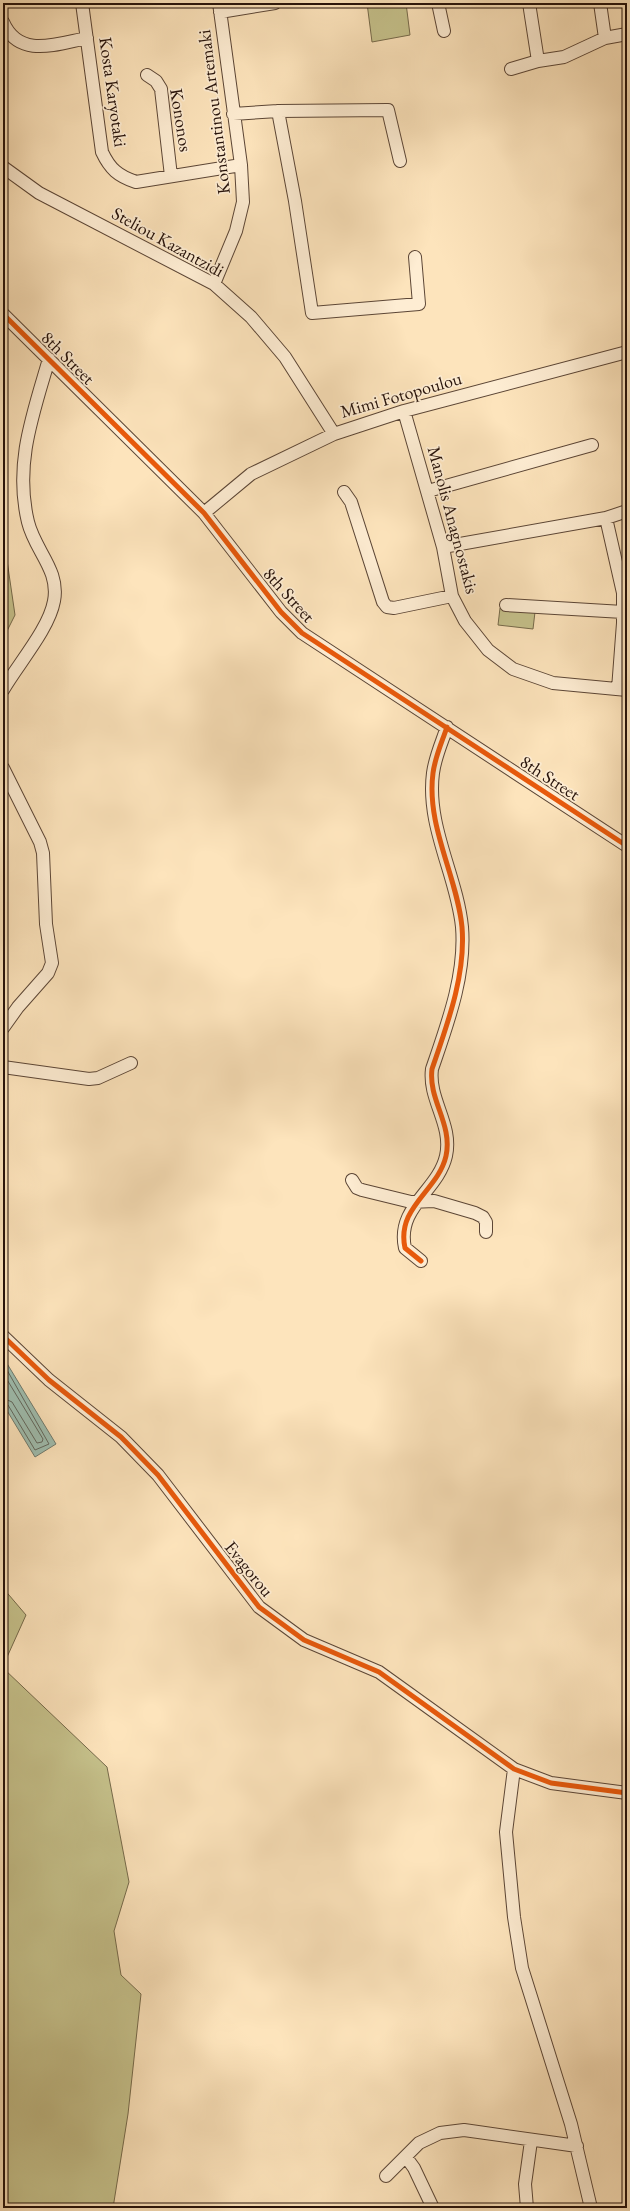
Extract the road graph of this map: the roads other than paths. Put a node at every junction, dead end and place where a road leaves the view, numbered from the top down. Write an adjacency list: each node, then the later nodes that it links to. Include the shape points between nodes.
1 (82, 3): 10 (street, Kosta Karyotaki)
2 (275, 3): 6 (street)
3 (438, 3): 8 (street)
4 (529, 3): 12 (street)
5 (600, 3): 11 (street)
6 (219, 7): 16 (street, Konstantinou Artemaki)
7 (3, 22): 10 (street, via 7,32 22,45 42,47)
8 (444, 31)
9 (627, 34): 11 (street)
10 (86, 38): 20 (street, Kosta Karyotaki, via 102,152 108,166 121,177 136,182)
11 (605, 38): 12 (street, via 564,57)
12 (538, 61): 13 (street)
13 (511, 69)
14 (147, 75): 20 (street, Kononos, via 156,81 161,89)
15 (278, 111): 16 (street); 17 (street, via 388,110); 21 (street, via 312,313 419,304)
16 (233, 114): 18 (street, Konstantinou Artemaki)
17 (400, 162)
18 (241, 165): 20 (street, Kosta Karyotaki); 22 (street, Konstantinou Artemaki, via 243,202 236,231)
19 (5, 173): 22 (street, Steliou Kazantzidi)
20 (171, 176)
21 (415, 257)
22 (214, 284): 27 (street, Steliou Kazantzidi, via 251,317 285,357)
23 (3, 314): 25 (street, 8th Street)
24 (627, 352): 26 (street, Mimi Fotopoulou)
25 (49, 359): 32 (street, 8th Street); 39 (street, via 25,443 23,461 29,524 54,576 56,588 47,623)
26 (404, 411): 27 (street, Mimi Fotopoulou); 29 (street, Manolis Anagnostakis)
27 (334, 434): 32 (street, Mimi Fotopoulou, via 251,474)
28 (592, 445): 29 (street)
29 (428, 491): 34 (street, Manolis Anagnostakis)
30 (344, 492): 35 (street, via 351,502 383,602 387,607 394,608)
31 (627, 511): 33 (street)
32 (204, 513): 40 (street, 8th Street, via 280,612 302,633)
33 (606, 518): 34 (street); 37 (street, via 623,593)
34 (443, 547): 35 (street, Manolis Anagnostakis)
35 (452, 596): 38 (street, Manolis Anagnostakis, via 465,621 488,650 513,669 553,683)
36 (506, 605): 37 (street)
37 (623, 612): 38 (street)
38 (622, 689)
39 (3, 690)
40 (447, 727): 42 (street, 8th Street); 47 (street, via 435,765 432,789 435,818 460,912 462,947 454,997 431,1080 434,1098 445,1126 446,1154 434,1183)
41 (3, 768): 43 (street, via 43,853 46,924 52,963 48,973)
42 (627, 846)
43 (3, 1028)
44 (131, 1063): 45 (street, via 98,1078 89,1079)
45 (3, 1067)
46 (352, 1180): 47 (street, via 357,1188 362,1190)
47 (416, 1202): 48 (street, via 434,1200 475,1213 486,1222); 49 (street, via 409,1211 403,1242 405,1248)
48 (486, 1232)
49 (421, 1261)
50 (3, 1336): 51 (street, Evagorou, via 49,1380 121,1437 158,1475 259,1607 304,1640 379,1672)
51 (514, 1769): 52 (street, Evagorou, via 551,1783); 54 (street, via 506,1832 522,1968)
52 (627, 1793)
53 (531, 2141): 54 (street); 55 (street, via 464,2130 440,2133 419,2143); 58 (street, via 525,2184)
54 (577, 2146): 59 (street)
55 (406, 2157): 56 (street); 57 (street)
56 (386, 2176)
57 (433, 2208)
58 (527, 2208)
59 (591, 2208)

